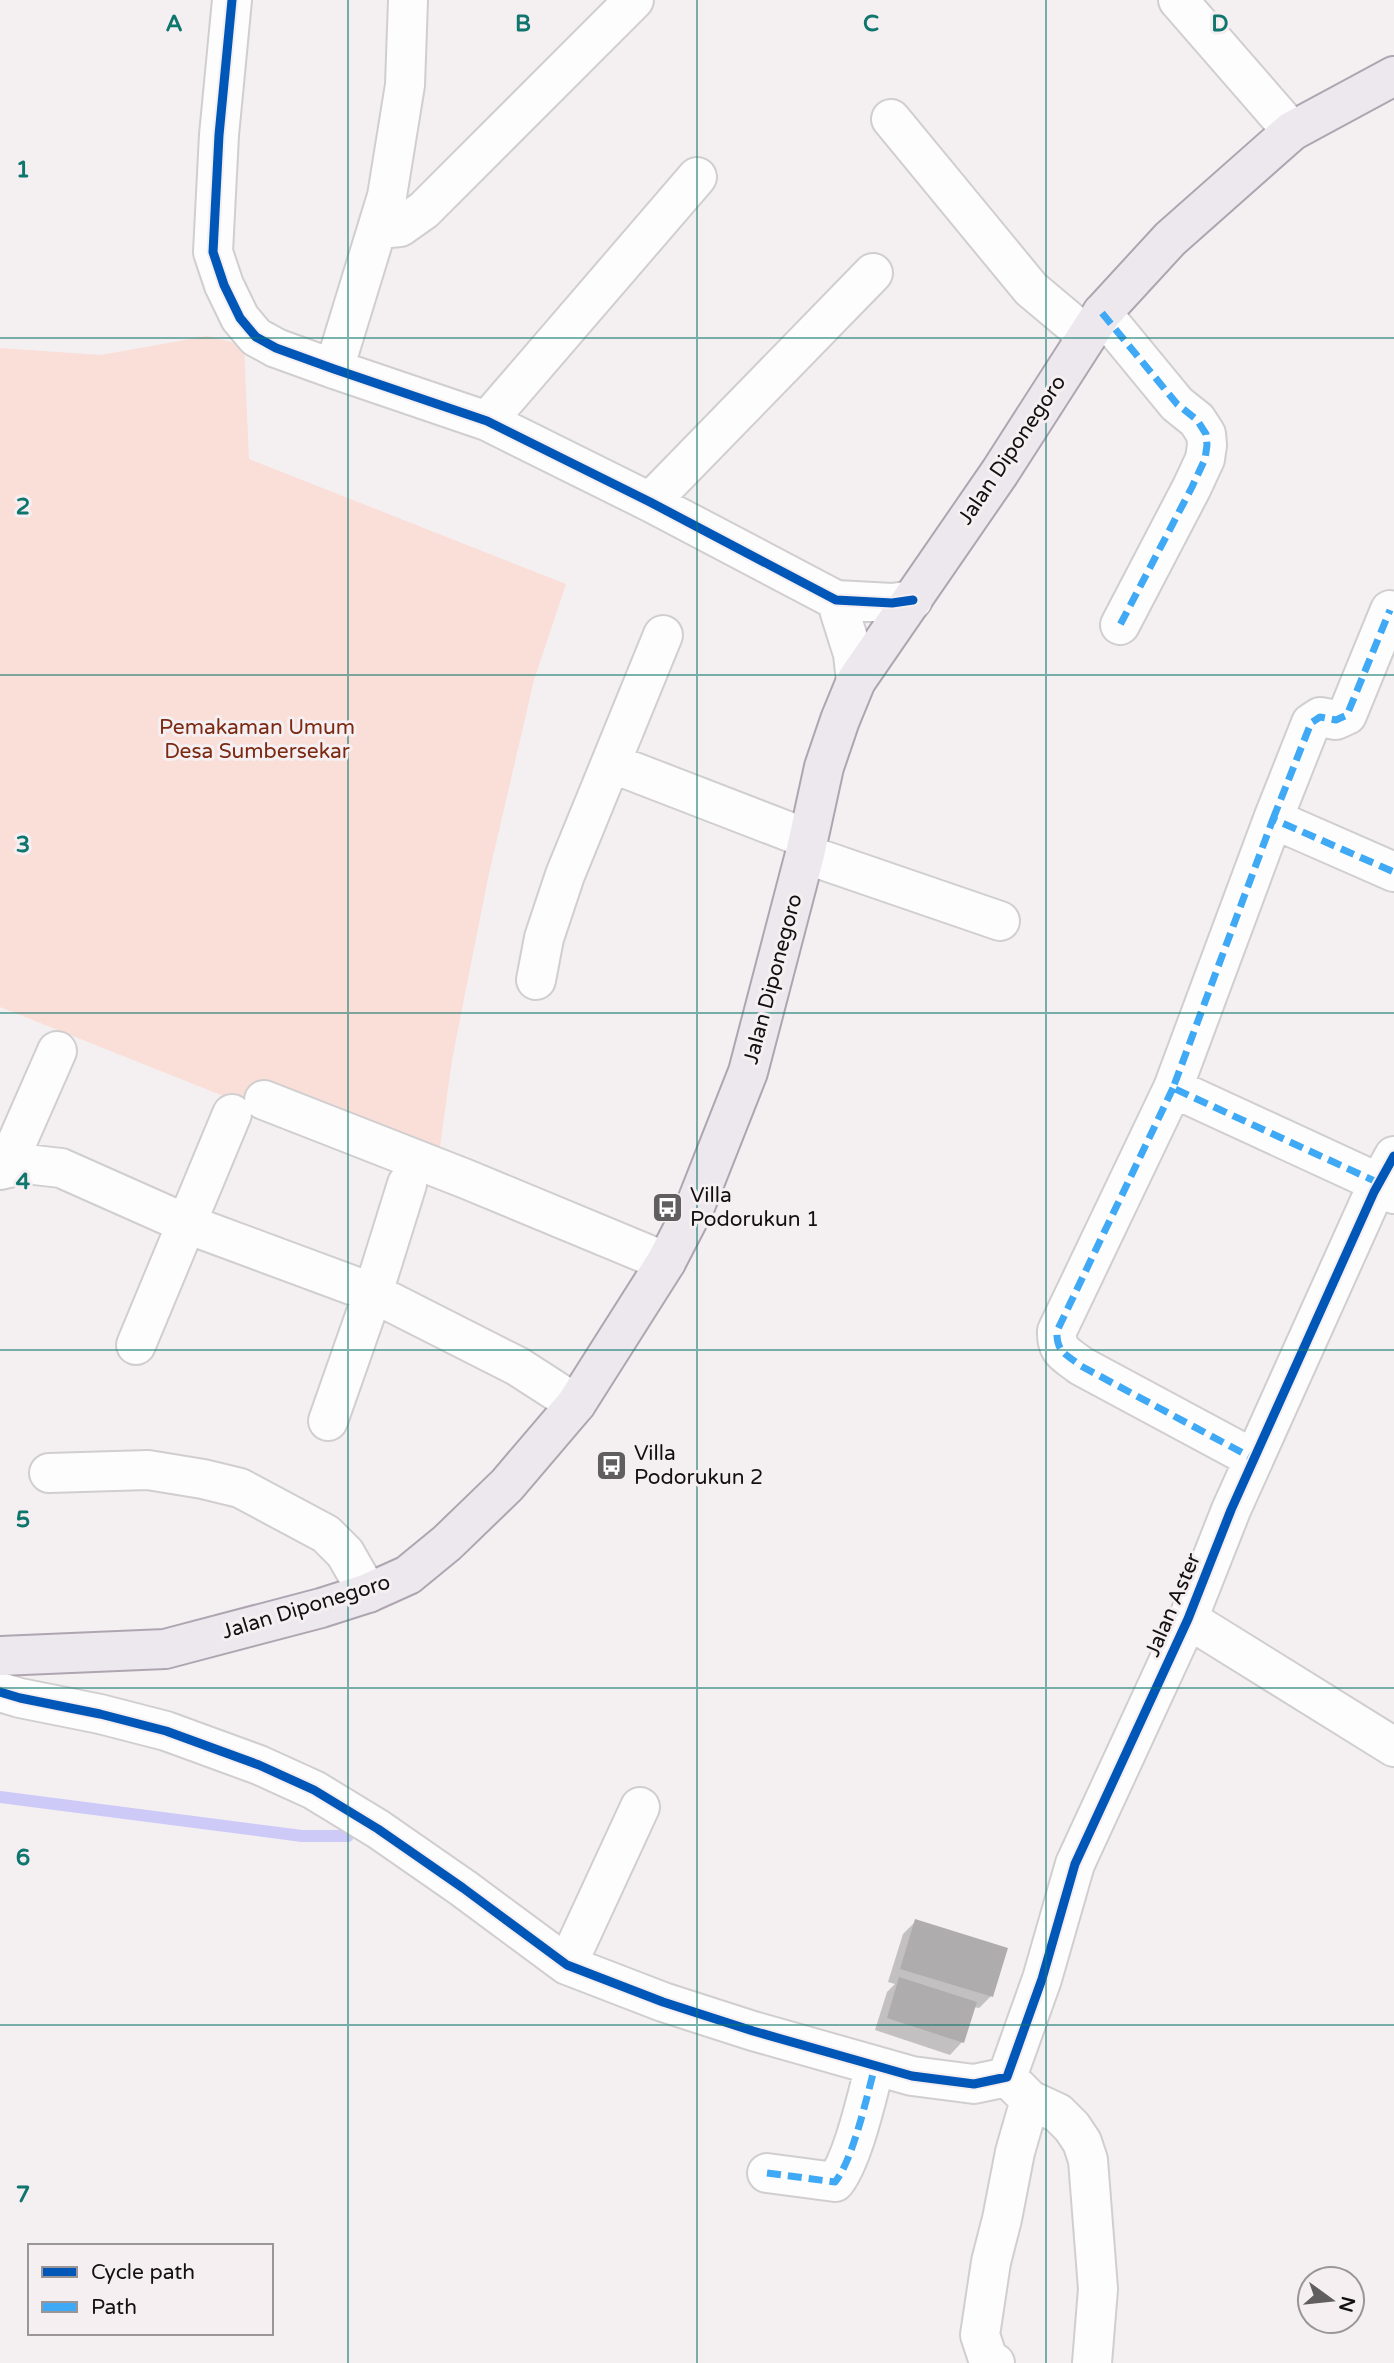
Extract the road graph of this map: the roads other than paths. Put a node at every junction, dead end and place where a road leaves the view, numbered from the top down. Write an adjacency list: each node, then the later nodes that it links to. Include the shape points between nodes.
1 (232, 0): 12 (street, via 213,252 240,317 256,337)
2 (408, 0): 9 (street, via 402,109)
3 (634, 0): 9 (street, via 424,210 400,227)
4 (1178, 0): 7 (street)
5 (1394, 76): 7 (main road, Jalan Diponegoro)
6 (891, 119): 11 (street, via 1031,289)
7 (1292, 131): 11 (main road, Jalan Diponegoro, via 1170,239)
8 (697, 177): 13 (street)
9 (379, 229): 12 (street)
10 (873, 273): 14 (street)
11 (1094, 324): 16 (main road, Jalan Diponegoro); 18 (street, via 1197,420 1207,445 1192,487)
12 (334, 369): 13 (street)
13 (487, 421): 14 (street)
14 (650, 502): 15 (street)
15 (836, 600): 16 (street); 20 (street, via 853,654)
16 (913, 600): 20 (main road, Jalan Diponegoro)
17 (1390, 610): 22 (street, via 1347,715 1336,720 1320,717 1311,723)
18 (1120, 625)
19 (663, 635): 21 (street)
20 (856, 681): 23 (main road, Jalan Diponegoro, via 824,767)
21 (611, 763): 23 (street); 26 (street, via 556,899)
22 (1273, 819): 24 (street); 28 (street)
23 (807, 847): 25 (street); 33 (main road, Jalan Diponegoro, via 748,1072 696,1203)
24 (1394, 872)
25 (1000, 921)
26 (537, 980)
27 (57, 1051): 29 (street)
28 (1173, 1088): 30 (street); 38 (street, via 1056,1341 1059,1350 1081,1366)
29 (3, 1169): 32 (street, via 26,1164 61,1168)
30 (1389, 1178): 38 (street, Jalan Aster)
31 (407, 1184): 34 (street)
32 (187, 1224): 33 (street, via 248,1107 466,1180); 34 (street); 35 (street)
33 (666, 1262): 36 (main road, Jalan Diponegoro)
34 (373, 1293): 36 (street, via 517,1366); 37 (street)
35 (136, 1345)
36 (576, 1404): 40 (main road, Jalan Diponegoro, via 507,1485 447,1543 408,1575)
37 (328, 1421)
38 (1254, 1459): 41 (street, Jalan Aster)
39 (49, 1474): 40 (street, via 148,1470 240,1488 326,1534 345,1553)
40 (368, 1593): 42 (main road, Jalan Diponegoro, via 165,1649)
41 (1188, 1619): 44 (street); 48 (street, Jalan Aster, via 1074,1864)
42 (0, 1656)
43 (0, 1692): 46 (street, via 166,1731 314,1790 378,1829)
44 (1394, 1747)
45 (640, 1807): 46 (street)
46 (567, 1965): 47 (street, via 714,2019)
47 (875, 2067): 48 (street, via 912,2076); 49 (street, via 848,2159 835,2182)
48 (1018, 2088): 50 (street, Jalan Aster, via 1015,2152 980,2335); 51 (street, via 1072,2127 1088,2160 1098,2289)
49 (767, 2174)
50 (993, 2363)
51 (1092, 2363)

